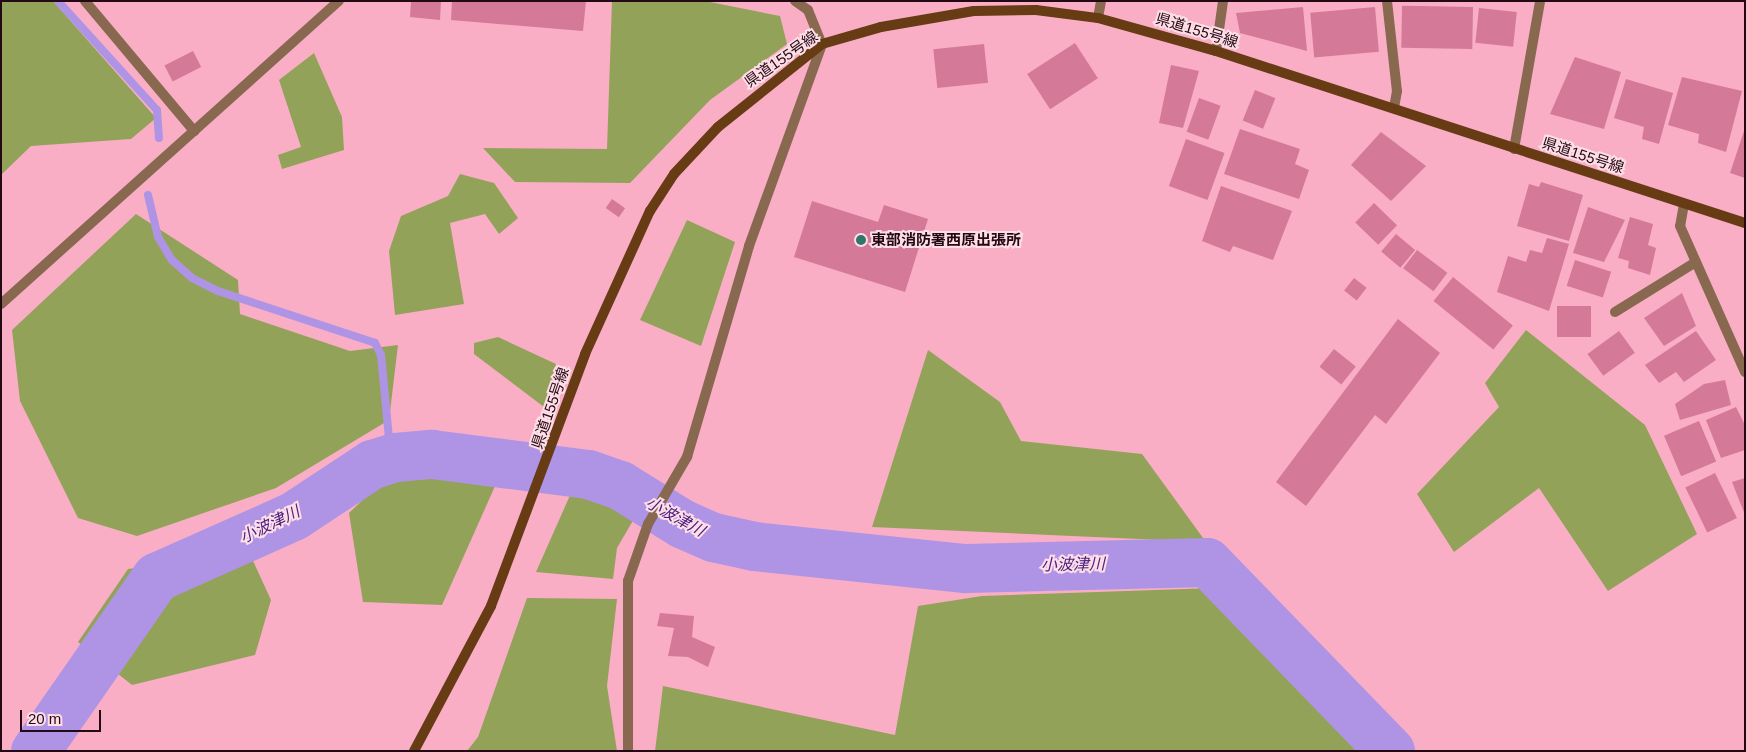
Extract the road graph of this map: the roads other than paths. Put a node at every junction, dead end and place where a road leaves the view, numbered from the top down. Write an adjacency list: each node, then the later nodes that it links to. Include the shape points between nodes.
1 (85, 1): 12 (street)
2 (339, 1): 12 (street)
3 (794, 1): 9 (street, via 808,10)
4 (1101, 1): 8 (street)
5 (1223, 1): 10 (street)
6 (1387, 1): 11 (street, via 1397,91)
7 (1540, 1): 13 (street)
8 (1098, 18): 9 (main road, 県道155号線, via 1036,10 974,11 881,27); 10 (main road, 県道155号線)
9 (822, 44): 20 (main road, 県道155号線, via 718,127 669,181 650,211 588,346 536,494 468,656); 21 (street, via 749,246 687,457 648,524 628,581)
10 (1216, 51): 11 (main road, 県道155号線)
11 (1394, 108): 13 (main road, 県道155号線)
12 (194, 131): 17 (street)
13 (1514, 149): 14 (main road, 県道155号線)
14 (1684, 204): 15 (main road, 県道155号線); 16 (street, via 1680,226)
15 (1745, 223)
16 (1696, 262): 18 (street); 19 (street)
17 (1, 304)
18 (1615, 312)
19 (1745, 372)
20 (414, 751)
21 (628, 751)

